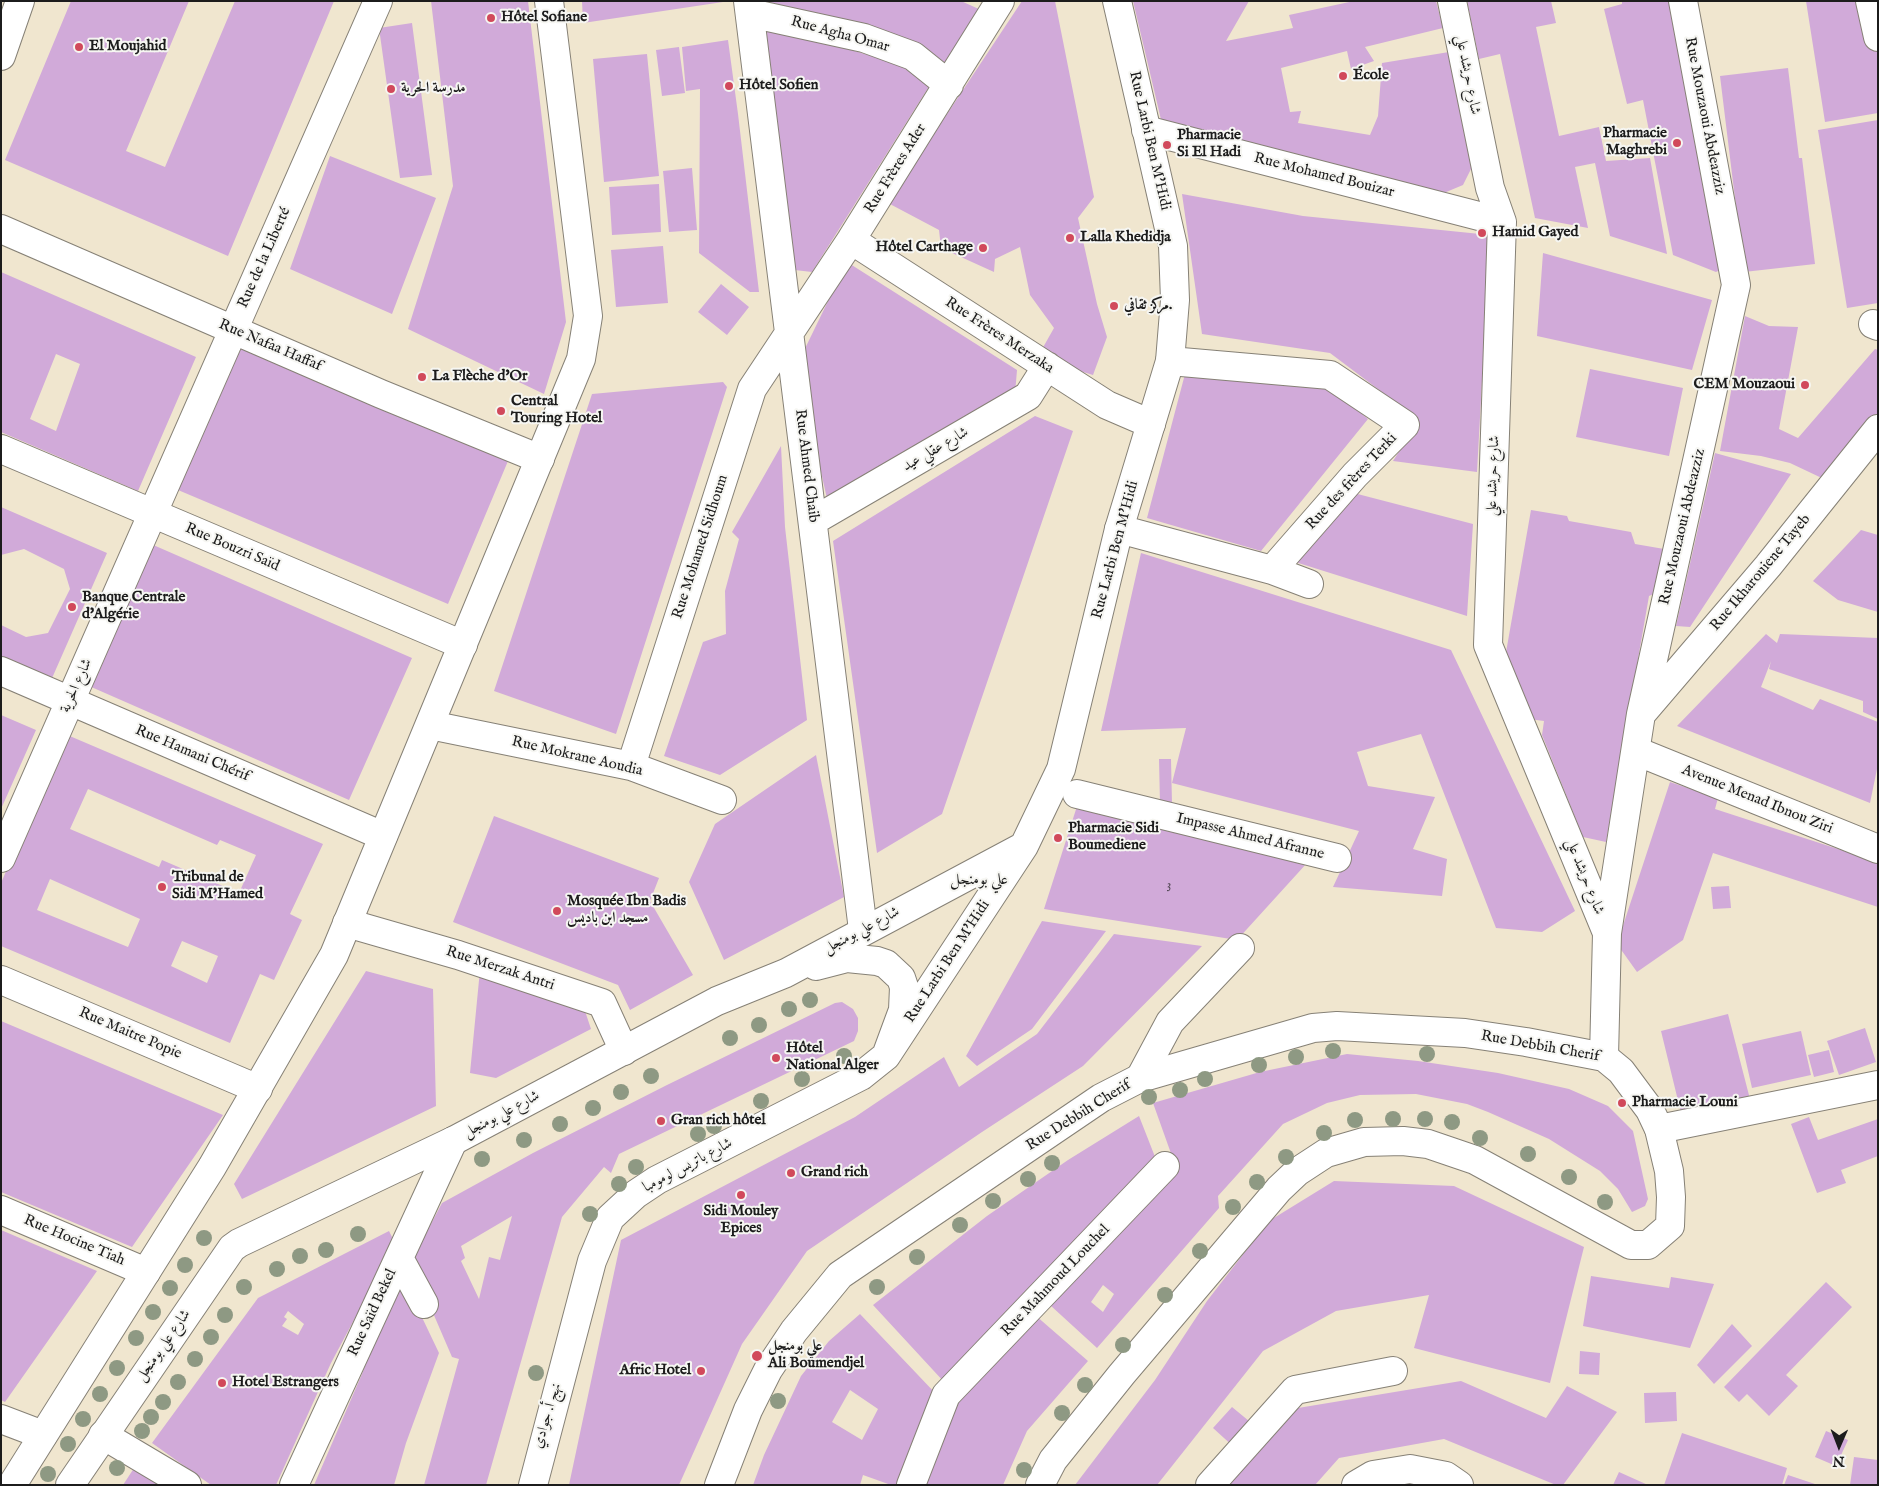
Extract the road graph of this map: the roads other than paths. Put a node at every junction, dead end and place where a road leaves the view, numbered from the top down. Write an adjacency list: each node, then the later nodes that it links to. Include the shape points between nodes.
1 (20, 1): 11 (street)
2 (378, 1): 17 (street, Rue de la Liberté)
3 (549, 1): 24 (street, via 588,316 581,359)
4 (1000, 1): 12 (street, Rue Frères Ader)
5 (1117, 1): 13 (street, Rue Larbi Ben M'Hidi)
6 (1452, 1): 14 (street, شارع حريشد علي, via 1490,188)
7 (1683, 1): 33 (street, Rue Mouzaoui Abdeazziz, via 1736,285)
8 (1870, 1): 10 (street)
9 (749, 7): 12 (street, Rue Agha Omar, via 864,38 913,56); 18 (street, Rue Ahmed Chaib)
10 (1878, 37)
11 (1, 56)
12 (949, 85): 16 (street, Rue Frères Ader)
13 (1146, 130): 14 (street, Rue Mohamed Bouizar); 19 (street, Rue Larbi Ben M'Hidi, via 1173,246 1175,300)
14 (1502, 222): 46 (street, شارع حريشد علي, via 1488,645)
15 (1, 229): 17 (street, Rue Nafaa Haffaf)
16 (851, 240): 18 (street, Rue Frères Ader); 20 (street, Rue Frères Merzaka)
17 (233, 330): 24 (street, Rue Nafaa Haffaf); 25 (street, Rue de la Liberté)
18 (790, 336): 26 (street, Rue Ahmed Chaib); 36 (street, Rue Mohamed Sidhoum, via 752,389)
19 (1170, 361): 21 (street, Rue Larbi Ben M'Hidi); 28 (street, Rue des frères Terki, via 1330,375 1406,425 1355,475)
20 (1047, 366): 21 (street, Rue Frères Merzaka, via 1107,406); 26 (street, شارع عقلي عيد, via 1028,396)
21 (1151, 424): 27 (street, Rue Larbi Ben M'Hidi)
22 (1878, 429): 33 (street, Rue Ikharouiene Tayeb, via 1768,566)
23 (1, 449): 25 (street, Rue Bouzri Saïd)
24 (540, 459): 30 (street)
25 (152, 514): 30 (street, Rue Bouzri Saïd); 32 (street, شارع الحرية)
26 (813, 521): 45 (street, Rue Ahmed Chaib)
27 (1119, 529): 28 (street); 40 (street, Rue Larbi Ben M'Hidi, via 1061,769)
28 (1272, 570): 29 (street)
29 (1309, 584)
30 (462, 645): 34 (street)
31 (1, 671): 32 (street, Rue Hamani Chérif)
32 (70, 701): 39 (street, Rue Hamani Chérif); 42 (street, شارع الحرية)
33 (1641, 714): 35 (street, Rue Mouzaoui Abdeazziz)
34 (430, 725): 36 (street, Rue Mokrane Aoudia); 39 (street)
35 (1636, 752): 41 (street, Avenue Menad Ibnou Ziri); 46 (street, Rue Mouzaoui Abdeazziz)
36 (631, 766): 38 (street, Rue Mokrane Aoudia)
37 (1076, 794): 43 (street, Impasse Ahmed Afranne)
38 (722, 800)
39 (383, 836): 44 (street)
40 (1024, 846): 45 (street, شارع علي بومنجل); 51 (street, Rue Larbi Ben M'Hidi)
41 (1878, 849)
42 (1, 858)
43 (1336, 858)
44 (347, 923): 50 (street, Rue Merzak Antri, via 458,955 602,1003); 55 (street, via 330,964)
45 (863, 930): 48 (street, شارع علي بومنجل)
46 (1607, 933): 52 (street, Rue Mouzaoui Abdeazziz)
47 (1240, 948): 53 (street, via 1170,1022)
48 (786, 973): 50 (street, شارع علي بومنجل, via 716,1002); 51 (street, via 847,958 876,961 896,971 904,987 905,999)
49 (1, 980): 55 (street, Rue Maitre Popie)
50 (624, 1051): 57 (street, شارع علي بومنجل)
51 (886, 1056): 63 (street, شارع باتريس لومومبا, via 861,1076 657,1180 620,1206 604,1229 592,1261)
52 (1604, 1057): 53 (street, Rue Debbih Cherif, via 1465,1033 1337,1026 1313,1028); 56 (street, Rue Debbih Cherif, via 1621,1071 1650,1110)
53 (1140, 1078): 74 (street, Rue Debbih Cherif, via 1101,1098 840,1275 794,1331 768,1370 748,1410)
54 (1878, 1085): 56 (street)
55 (258, 1089): 61 (street)
56 (1659, 1129): 76 (street, Rue Debbih Cherif, via 1669,1171 1670,1226 1648,1245 1631,1245 1474,1160 1428,1144 1364,1142 1326,1153 1297,1172 1279,1189 1122,1374 1053,1460)
57 (452, 1141): 60 (street, Rue Saïd Bekel); 67 (street, شارع علي بومنجل, via 248,1237 232,1248)
58 (1165, 1166): 75 (street, Rue Mahmoud Louchel, via 946,1395)
59 (1, 1210): 61 (street, Rue Hocine Tiah)
60 (399, 1258): 62 (street); 71 (street, Rue Saïd Bekel)
61 (146, 1272): 66 (street)
62 (424, 1304)
63 (569, 1347): 72 (street, نهج أ. جوادي); 73 (street, شارع باتريس لومومبا)
64 (1392, 1371): 77 (street, via 1295,1390)
65 (1, 1419): 66 (street)
66 (43, 1435): 68 (street)
67 (103, 1435): 69 (street, شارع علي بومنجل); 70 (street)
68 (12, 1485)
69 (70, 1485)
70 (187, 1485)
71 (294, 1485)
72 (527, 1485)
73 (533, 1485)
74 (719, 1485)
75 (911, 1485)
76 (1040, 1485)
77 (1210, 1485)
78 (1356, 1485): 79 (street, via 1373,1475 1410,1469 1446,1476)
79 (1459, 1485)

